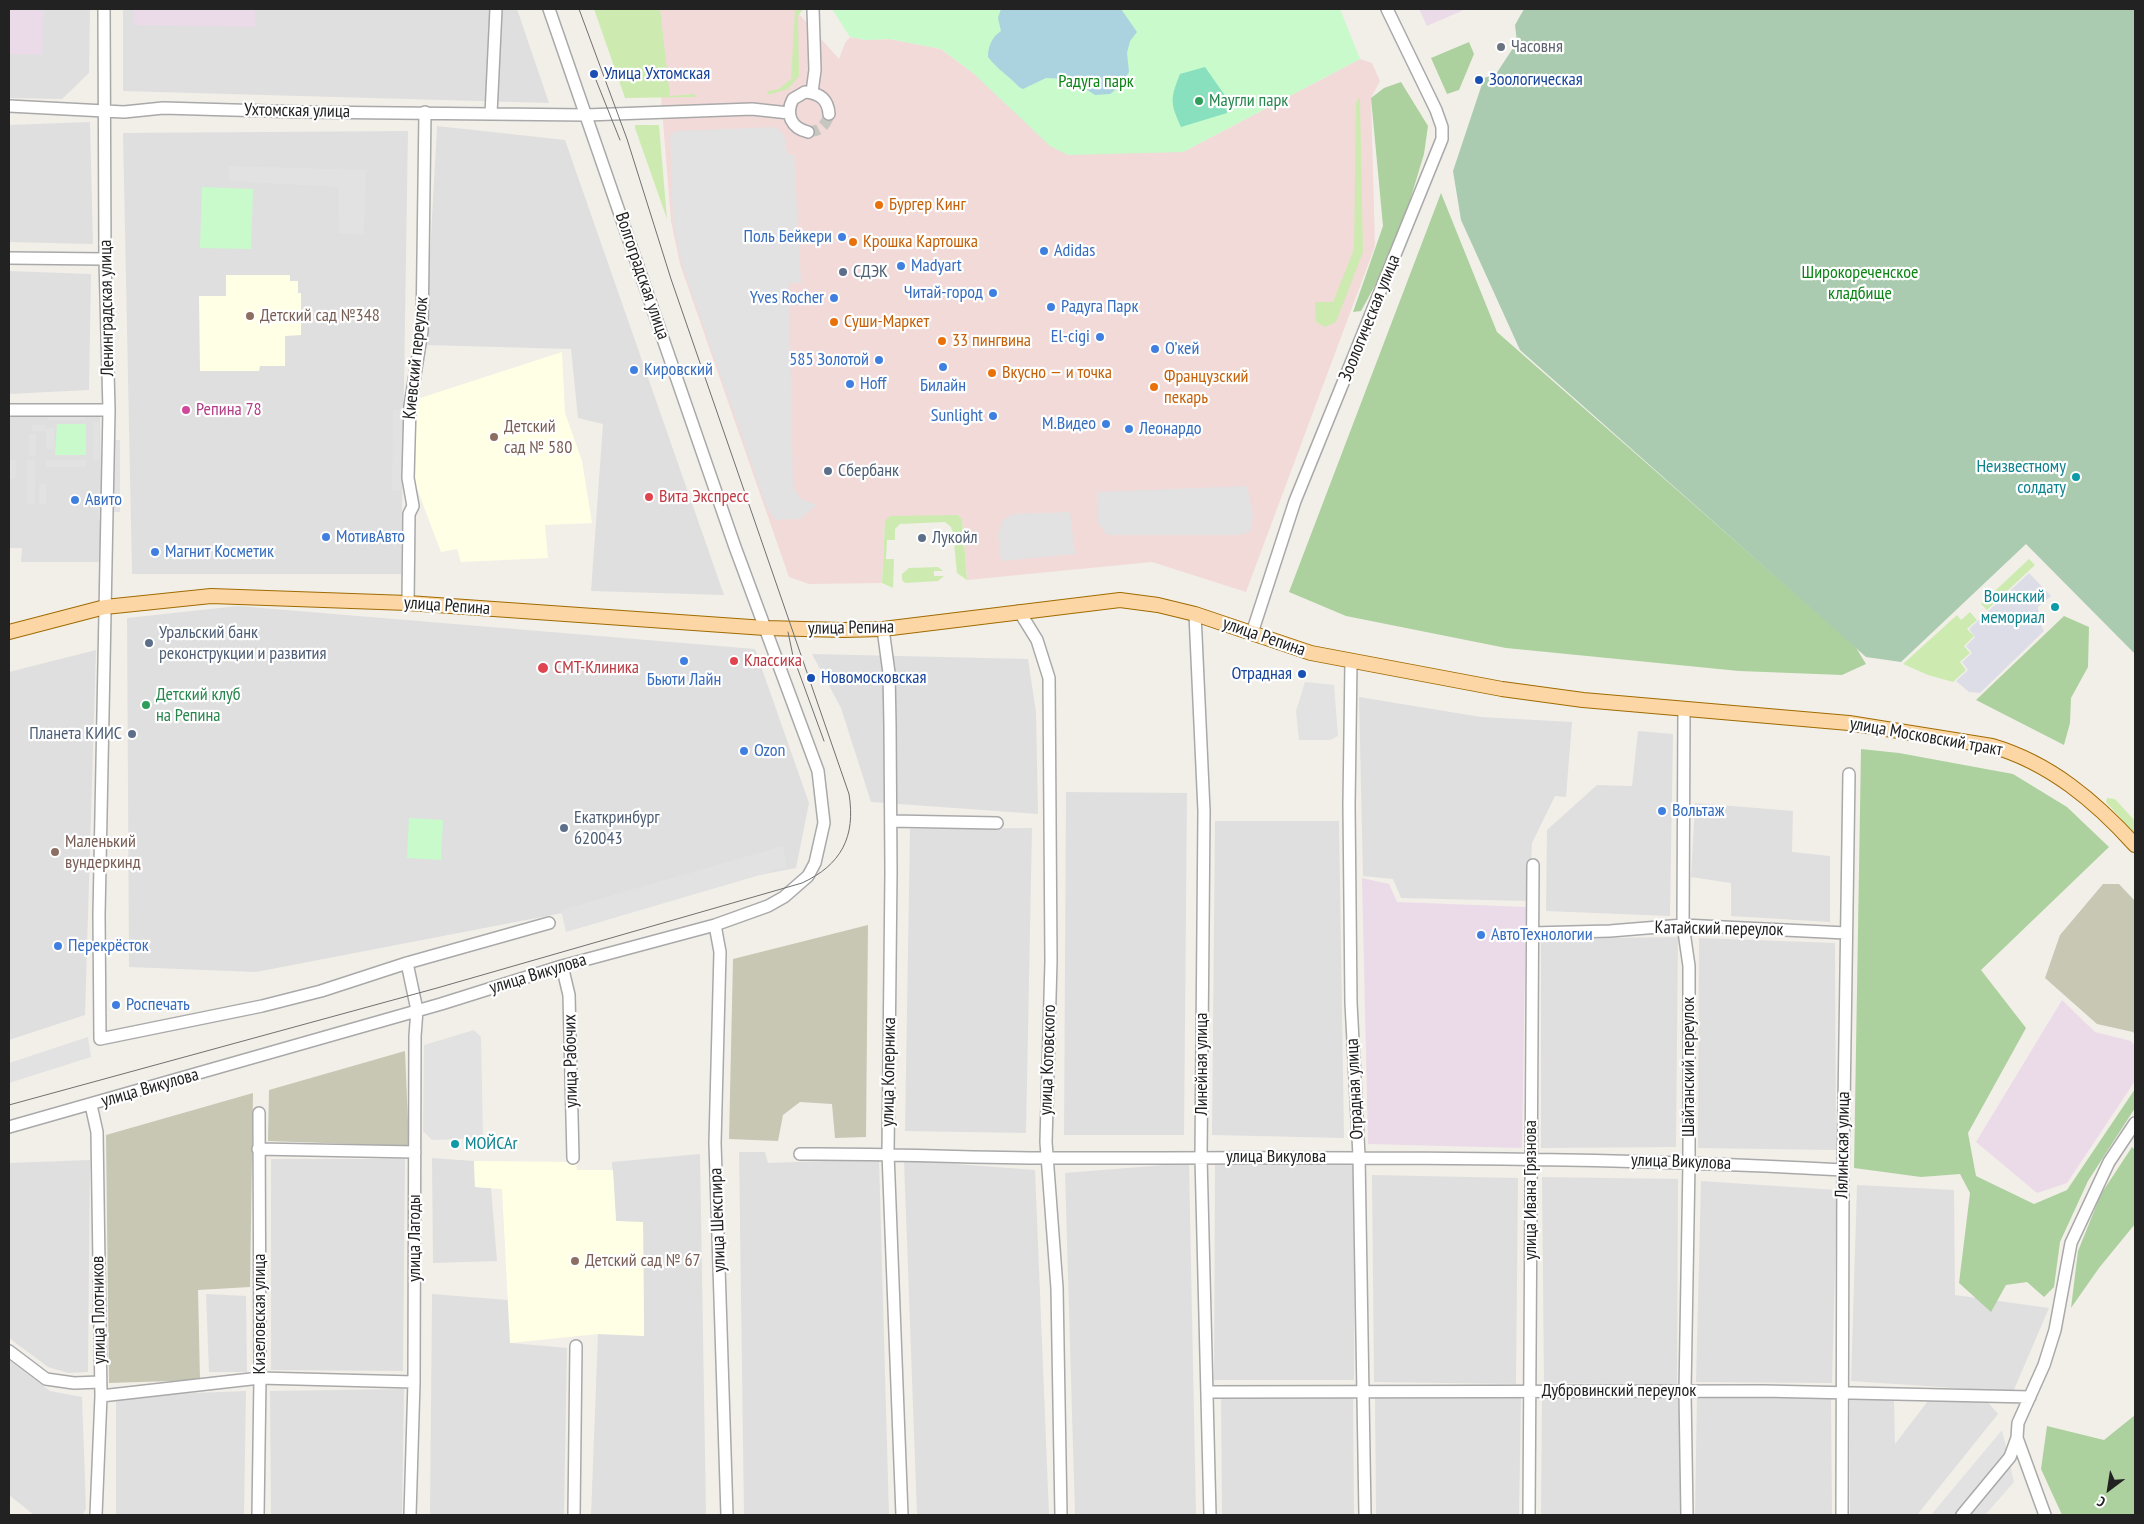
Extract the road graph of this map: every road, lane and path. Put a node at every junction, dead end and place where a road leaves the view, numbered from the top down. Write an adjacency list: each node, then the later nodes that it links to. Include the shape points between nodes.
1 (104, 9): 8 (street, Ленинградская улица)
2 (496, 9): 11 (street)
3 (549, 9): 13 (street, Волгоградская улица)
4 (813, 9): 6 (street, via 815,70)
5 (1387, 9): 26 (street, Зоологическая улица, via 1436,110 1442,139 1295,501)
6 (812, 92): 10 (street, via 798,95); 12 (street, via 825,100)
7 (9, 106): 8 (street, Ухтомская улица)
8 (104, 111): 9 (street, Ухтомская улица, via 163,108); 16 (street, Ленинградская улица)
9 (425, 112): 11 (street, Ухтомская улица); 19 (street, Киевский переулок, via 422,331 410,406 408,478 412,506 409,514)
10 (788, 113): 13 (street, Ухтомская улица, via 752,109); 14 (street, via 794,126)
11 (491, 114): 13 (street, Ухтомская улица)
12 (829, 114)
13 (586, 115): 23 (street, Волгоградская улица)
14 (808, 132)
15 (9, 258): 16 (street)
16 (105, 259): 18 (street, Ленинградская улица)
17 (9, 410): 18 (street)
18 (109, 410): 20 (street, Ленинградская улица)
19 (408, 603): 20 (main road, улица Репина, via 211,596); 23 (main road, улица Репина)
20 (105, 607): 25 (main road, улица Репина); 39 (street, Ленинградская улица, via 100,1039 262,1006)
21 (1019, 611): 22 (main road, улица Репина, via 1120,600); 24 (main road, улица Репина); 53 (street, улица Котовского, via 1037,640 1050,678 1051,961)
22 (1195, 614): 26 (main road, улица Репина); 51 (street, Линейная улица, via 1204,811)
23 (765, 628): 24 (main road, улица Репина); 35 (street, улица Викулова, via 818,771 823,795 823,836 815,863 794,890 768,906)
24 (883, 628): 30 (street, улица Коперника, via 889,673)
25 (9, 632)
26 (1252, 633): 27 (main road, улица Репина, via 1311,653)
27 (1351, 662): 28 (main road, улица Репина, via 1502,689); 50 (street, Отрадная улица, via 1351,1003)
28 (1684, 710): 32 (main road, улица Московский тракт, via 1850,723 2015,752 2056,774 2098,807); 36 (street, Шайтанский переулок)
29 (1849, 774): 38 (street, Лялинская улица)
30 (891, 821): 31 (street); 48 (street, улица Коперника)
31 (997, 823)
32 (2135, 845)
33 (1533, 866): 37 (street, улица Ивана Грязнова)
34 (549, 923): 39 (street)
35 (715, 925): 40 (street, улица Викулова); 74 (street, улица Шекспира, via 720,952 715,1143)
36 (1683, 925): 37 (street, Катайский переулок); 38 (street, Катайский переулок); 55 (street, Шайтанский переулок, via 1689,966)
37 (1532, 933): 54 (street, улица Ивана Грязнова)
38 (1846, 933): 56 (street, Лялинская улица)
39 (406, 963): 41 (street, улица Лагоды)
40 (562, 966): 41 (street, улица Викулова); 52 (street, улица Рабочих, via 569,995)
41 (417, 1010): 42 (street, улица Викулова); 47 (street, улица Лагоды, via 414,1036)
42 (92, 1104): 45 (street, улица Викулова); 60 (street, улица Плотников, via 97,1132)
43 (258, 1113): 46 (street, Кизеловская улица)
44 (2135, 1123): 68 (street, via 2109,1162 2071,1243 2055,1330)
45 (9, 1127)
46 (258, 1149): 47 (street); 59 (street, Кизеловская улица)
47 (415, 1152): 61 (street, улица Лагоды)
48 (888, 1153): 49 (street, улица Викулова); 53 (street, улица Викулова); 75 (street, улица Коперника)
49 (800, 1154)
50 (1359, 1156): 51 (street, улица Викулова); 54 (street, улица Викулова); 66 (street, Отрадная улица)
51 (1201, 1157): 53 (street, улица Викулова); 63 (street, Линейная улица)
52 (573, 1158)
53 (1047, 1158): 76 (street, улица Котовского, via 1057,1288)
54 (1530, 1158): 55 (street, улица Викулова); 62 (street, улица Ивана Грязнова)
55 (1689, 1162): 56 (street, улица Викулова); 64 (street, Шайтанский переулок)
56 (1843, 1170): 65 (street, Лялинская улица)
57 (576, 1346): 73 (street)
58 (9, 1351): 60 (street, via 46,1379)
59 (260, 1378): 61 (street); 67 (street); 71 (street, Кизеловская улица)
60 (100, 1382): 67 (street, улица Плотников)
61 (414, 1382): 72 (street, улица Лагоды)
62 (1531, 1391): 64 (street, Дубровинский переулок); 66 (street, Дубровинский переулок); 79 (street, улица Ивана Грязнова)
63 (1208, 1392): 66 (street, Дубровинский переулок); 77 (street, Линейная улица)
64 (1685, 1392): 65 (street, Дубровинский переулок); 80 (street, Шайтанский переулок)
65 (1843, 1392): 68 (street, Дубровинский переулок); 81 (street, Лялинская улица)
66 (1364, 1393): 78 (street, Отрадная улица)
67 (101, 1396): 70 (street, улица Плотников)
68 (2030, 1397): 69 (street, via 2018,1423)
69 (2017, 1438): 82 (street, via 2010,1457); 83 (street)
70 (96, 1515)
71 (258, 1515)
72 (410, 1515)
73 (574, 1515)
74 (727, 1515)
75 (902, 1515)
76 (1061, 1515)
77 (1210, 1515)
78 (1365, 1515)
79 (1529, 1515)
80 (1687, 1515)
81 (1842, 1515)
82 (1962, 1515)
83 (2045, 1515)

